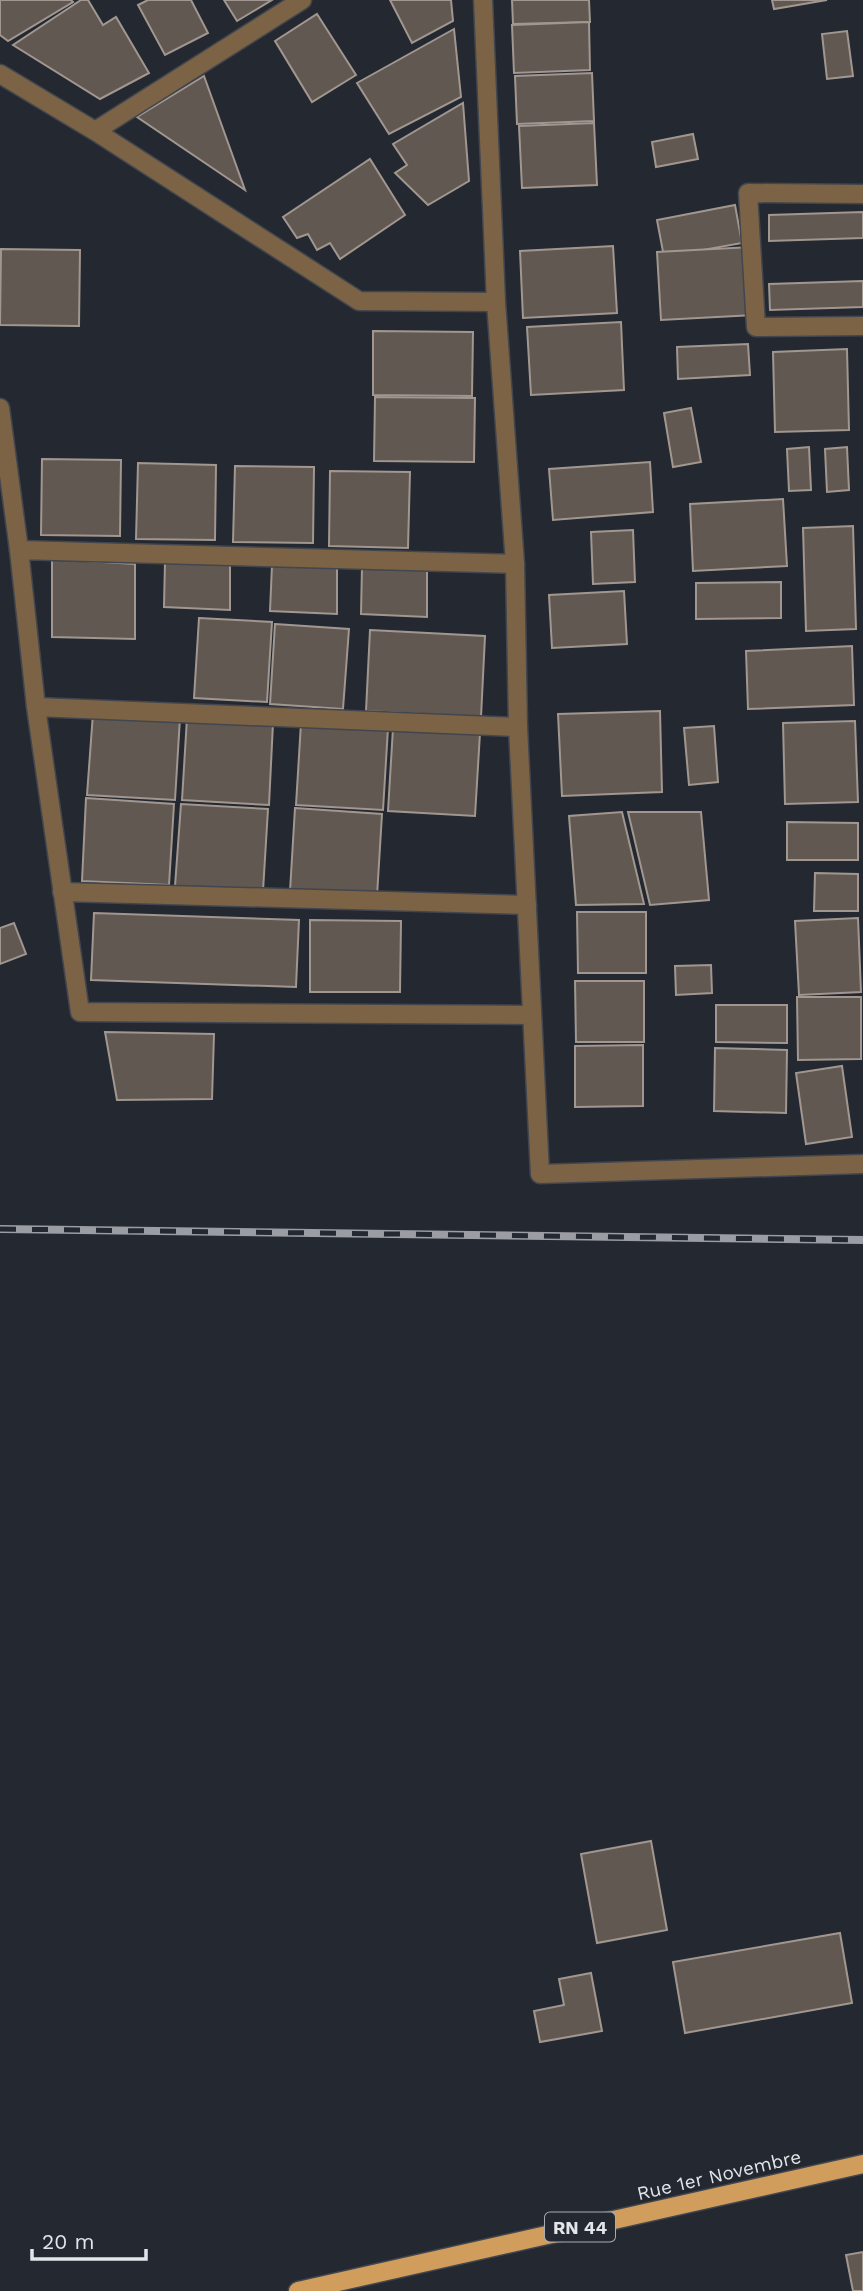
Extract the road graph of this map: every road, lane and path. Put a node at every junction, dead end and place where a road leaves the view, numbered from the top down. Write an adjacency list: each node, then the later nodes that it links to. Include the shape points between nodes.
1 (302, 0): 4 (street)
2 (483, 0): 6 (street)
3 (0, 74): 4 (street)
4 (95, 131): 6 (street, via 359,301)
5 (863, 194): 7 (street, via 748,193 756,327)
6 (496, 302): 10 (street)
7 (863, 326)
8 (0, 408): 9 (street)
9 (19, 550): 10 (street); 11 (street)
10 (515, 564): 12 (street)
11 (36, 707): 12 (street); 13 (street)
12 (519, 727): 14 (street)
13 (62, 892): 14 (street); 15 (street, via 80,1012)
14 (527, 905): 15 (street)
15 (531, 1015): 16 (street, via 540,1174)
16 (863, 1164)
17 (863, 2164): 18 (main road, Rue 1er Novembre / RN 44)
18 (298, 2291)

